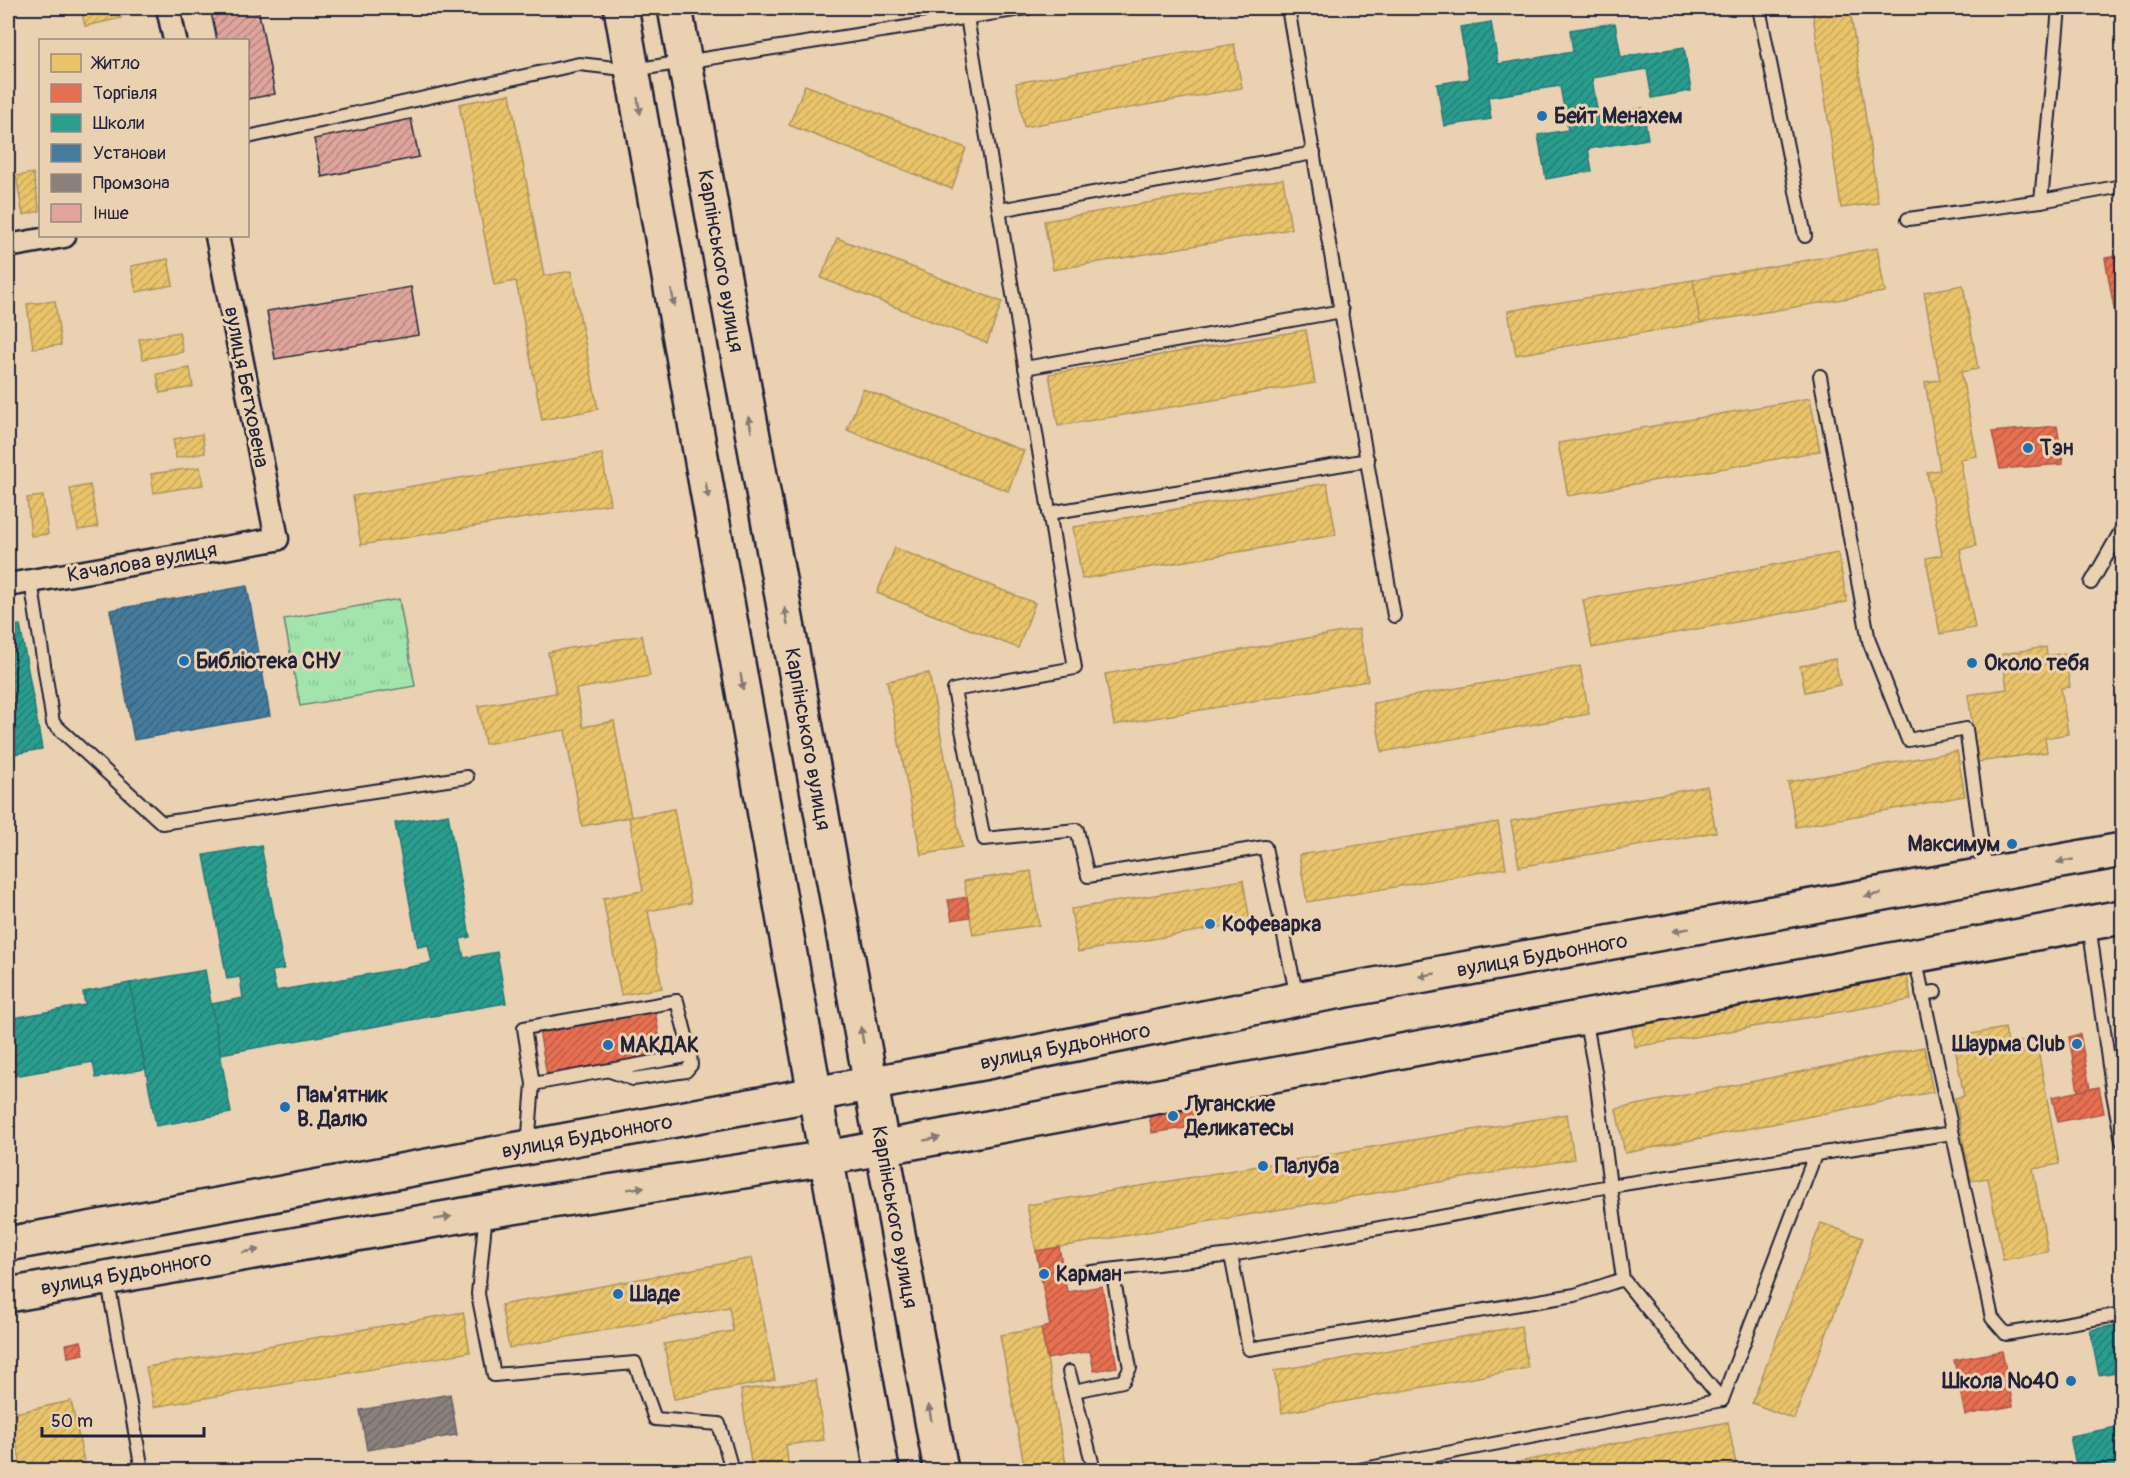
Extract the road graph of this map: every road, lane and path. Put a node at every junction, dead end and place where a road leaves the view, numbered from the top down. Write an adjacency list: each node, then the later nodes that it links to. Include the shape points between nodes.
1 (168, 8): 9 (street)
2 (621, 8): 11 (main road)
3 (675, 8): 10 (main road, Карпінського вулиця)
4 (1028, 8): 8 (lane)
5 (1288, 8): 13 (lane)
6 (1759, 8): 18 (lane)
7 (2059, 8): 15 (lane)
8 (967, 17): 10 (lane); 16 (lane)
9 (175, 39)
10 (685, 62): 11 (lane); 41 (main road, Карпінського вулиця, one-way to 10)
11 (633, 70): 12 (lane, via 579,64); 43 (main road, one-way to 43)
12 (249, 137)
13 (1314, 153): 16 (lane); 22 (lane)
14 (2122, 186): 15 (lane)
15 (2041, 201): 17 (lane)
16 (999, 210): 23 (lane)
17 (1908, 219)
18 (1805, 236)
19 (58, 237): 21 (street)
20 (217, 237): 28 (street, вулиця Бетховена)
21 (8, 246)
22 (1342, 311): 23 (lane); 25 (lane)
23 (1025, 368): 26 (lane)
24 (1820, 376): 35 (lane, via 1869,641 1908,740 1966,729)
25 (1368, 460): 26 (lane); 32 (lane)
26 (1049, 513): 39 (lane, via 1075,668 954,690 984,839 1077,830 1088,876 1265,847)
27 (2122, 530): 30 (lane)
28 (277, 539): 29 (street, Качалова вулиця)
29 (31, 581): 31 (street, Качалова вулиця); 33 (lane, via 53,723 162,823)
30 (2091, 583)
31 (8, 585)
32 (1394, 616)
33 (467, 777)
34 (2122, 850): 35 (main road, вулиця Будьонного, one-way to 35)
35 (1986, 875): 39 (main road, вулиця Будьонного, one-way to 39)
36 (2122, 917): 37 (main road, вулиця Будьонного)
37 (2089, 924): 38 (main road, вулиця Будьонного); 45 (lane)
38 (1914, 956): 40 (main road, вулиця Будьонного); 44 (lane, via 1929,993)
39 (1297, 999): 41 (main road, вулиця Будьонного)
40 (1585, 1017): 47 (main road, вулиця Будьонного, one-way to 40); 50 (lane)
41 (870, 1083): 43 (main road, вулиця Будьонного); 47 (main road, Карпінського вулиця)
42 (533, 1084): 42 (lane, via 609,1070 633,1079 686,1071 691,1065 690,1051 677,1001 524,1028); 46 (lane)
43 (815, 1094): 46 (main road, вулиця Будьонного); 49 (main road)
44 (1952, 1132): 48 (lane); 59 (lane, via 1992,1318 2006,1334)
45 (2122, 1141)
46 (527, 1148): 52 (main road, вулиця Будьонного)
47 (882, 1148): 49 (main road, вулиця Будьонного); 66 (main road, Карпінського вулиця, one-way to 47)
48 (1815, 1155): 50 (lane); 62 (lane)
49 (826, 1158): 51 (main road, вулиця Будьонного, one-way to 49); 65 (main road)
50 (1610, 1186): 53 (lane); 57 (lane)
51 (486, 1211): 56 (main road, вулиця Будьонного, one-way to 51); 64 (lane, via 478,1294 494,1375 635,1364 655,1419 719,1424)
52 (11, 1241)
53 (1231, 1255): 54 (lane); 57 (lane, via 1249,1349 1575,1295)
54 (1112, 1270): 55 (lane); 61 (lane, via 1130,1368 1124,1381)
55 (1076, 1274)
56 (106, 1276): 58 (main road, вулиця Будьонного); 63 (lane)
57 (1623, 1279): 62 (lane)
58 (8, 1294)
59 (2122, 1314)
60 (1069, 1372): 61 (lane)
61 (1074, 1391): 67 (lane)
62 (1722, 1400): 68 (lane)
63 (142, 1470)
64 (732, 1470)
65 (882, 1470)
66 (941, 1470)
67 (1094, 1470)
68 (1359, 1470)

